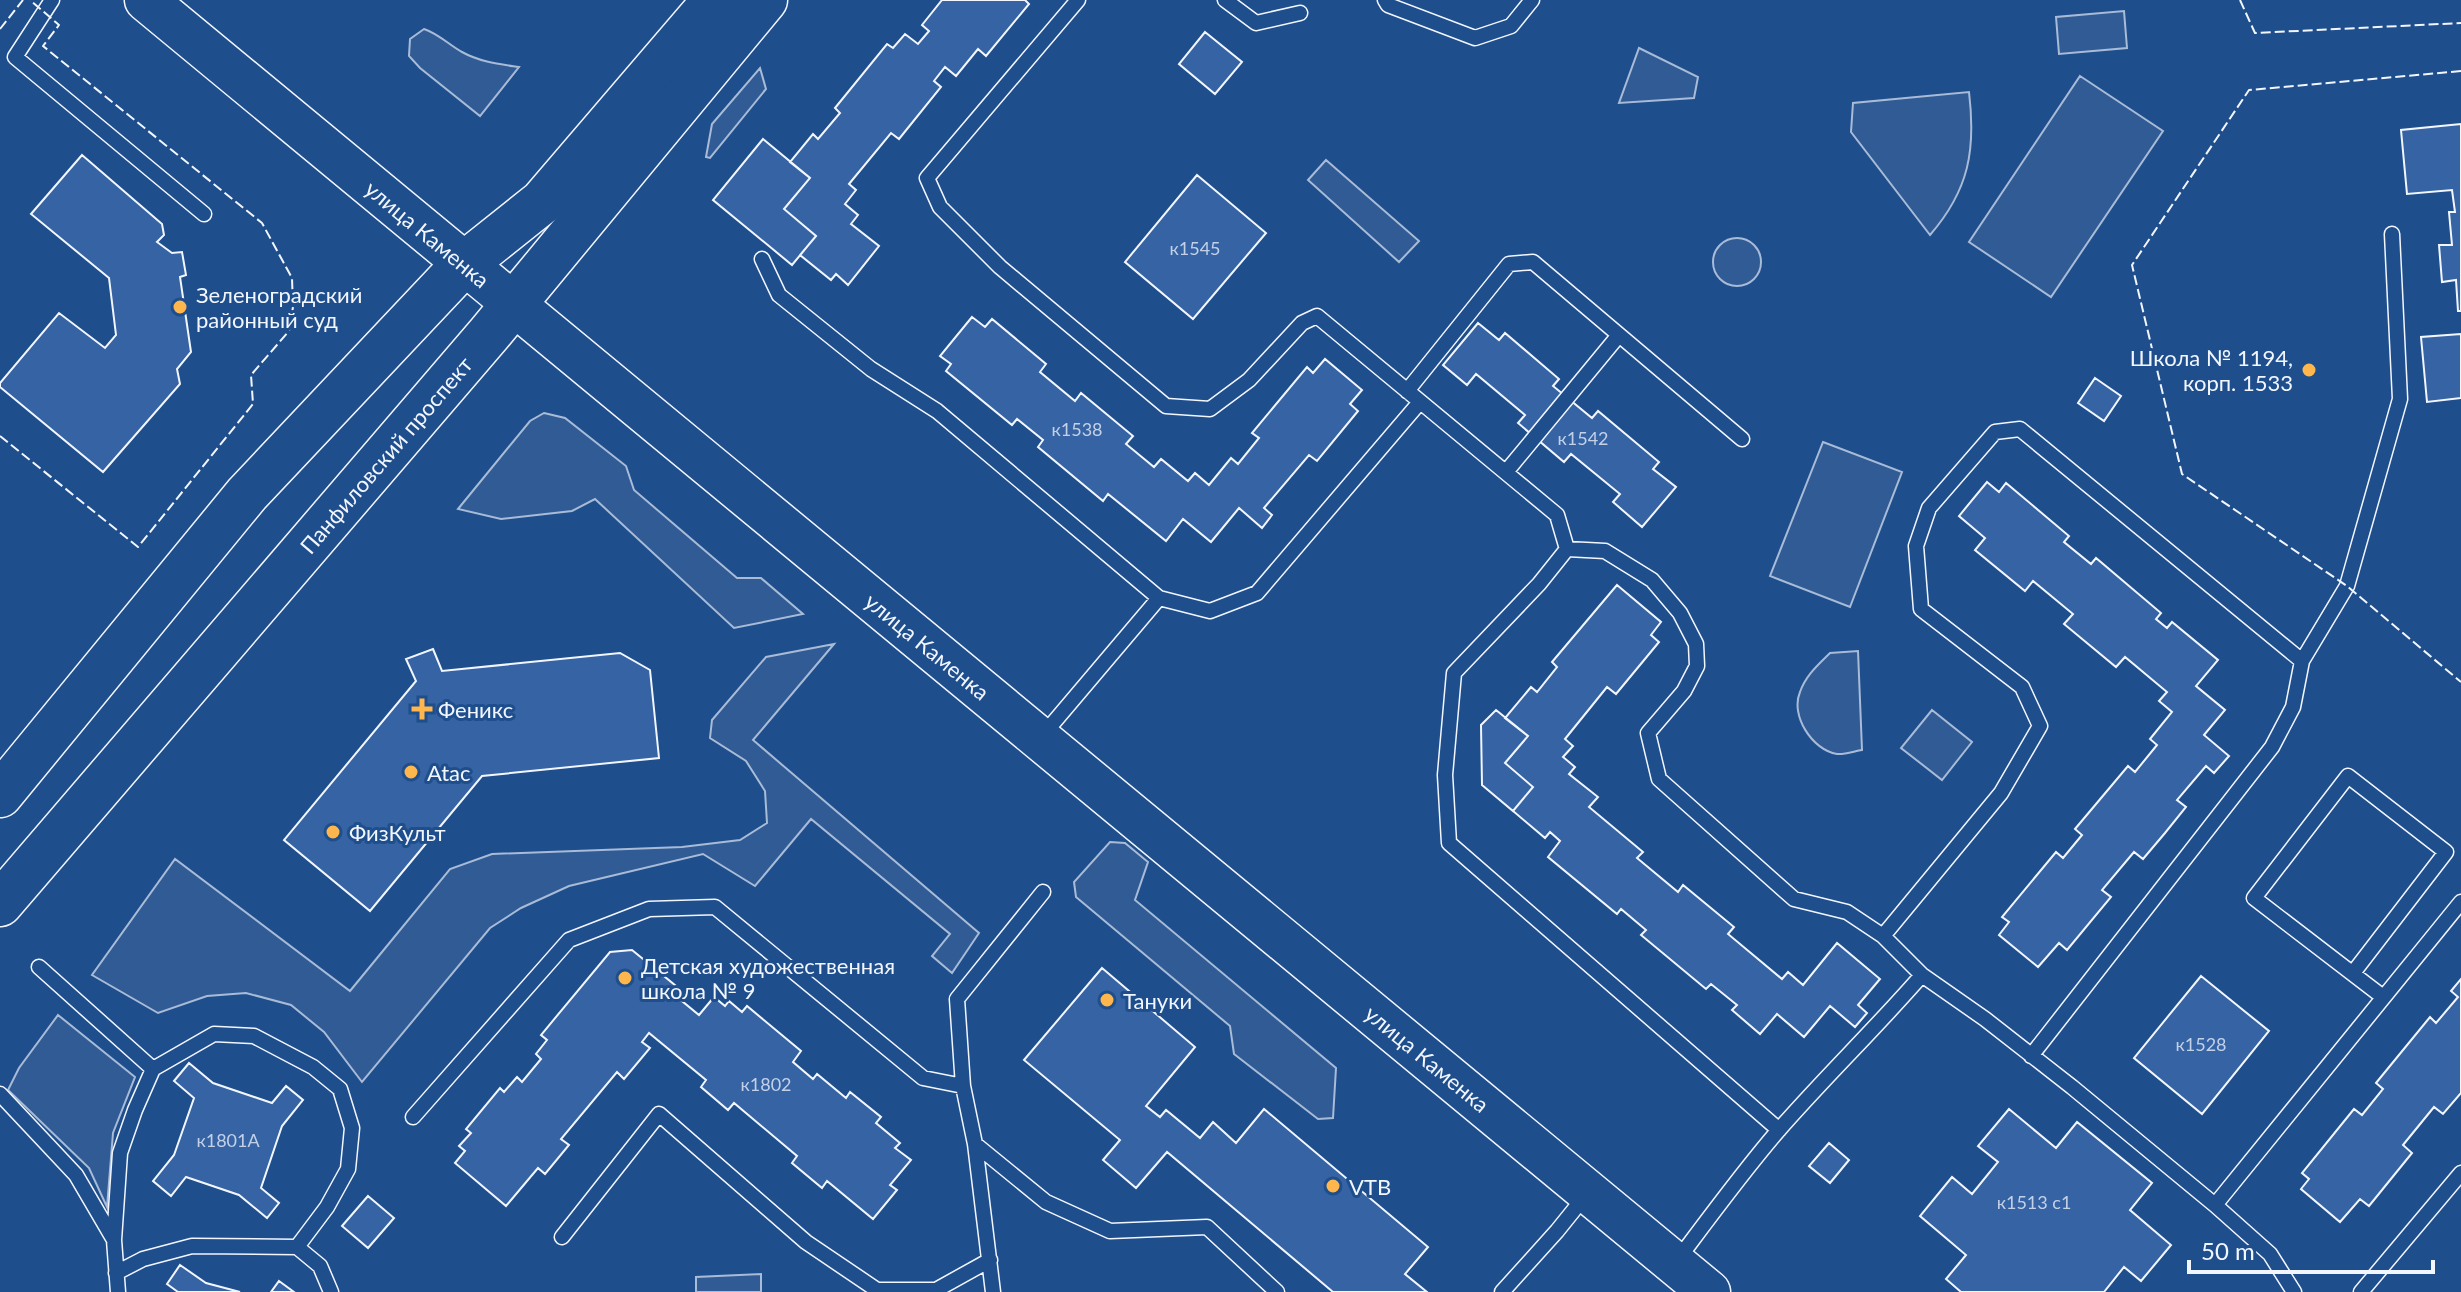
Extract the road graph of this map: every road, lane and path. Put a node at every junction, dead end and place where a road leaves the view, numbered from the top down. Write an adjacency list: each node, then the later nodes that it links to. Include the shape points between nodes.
1 (52, 0): 10 (lane, via 15,57)
2 (146, 0): 13 (main road, улица Каменка)
3 (715, 0): 13 (main road, via 542,202)
4 (765, 0): 14 (main road, Панфиловский проспект)
5 (1078, 0): 16 (lane, via 927,178 940,207 1000,267 1166,406 1210,409 1249,380 1302,323 1317,316)
6 (1225, 0): 9 (lane, via 1256,23)
7 (1385, 0): 8 (lane, via 1475,38 1511,26)
8 (1532, 0)
9 (1300, 13)
10 (204, 214)
11 (2392, 234): 22 (lane, via 2400,399 2347,586)
12 (762, 259): 21 (lane, via 779,295 871,369 937,411)
13 (463, 265): 14 (main road, улица Каменка); 24 (main road, via 247,494)
14 (513, 305): 23 (main road, улица Каменка); 27 (main road, Панфиловский проспект)
15 (1619, 335): 16 (lane, via 1533,262 1509,264); 18 (lane); 19 (lane)
16 (1407, 391): 17 (lane)
17 (1420, 402): 19 (lane); 21 (lane, via 1257,593 1210,611)
18 (1742, 439)
19 (1506, 472): 20 (lane, via 1557,515)
20 (1567, 549): 28 (lane, via 1605,551 1652,580 1680,613 1696,644 1697,666 1684,691 1648,733 1659,779 1794,899 1847,912); 38 (lane, via 1454,673 1445,775 1449,843)
21 (1159, 598): 23 (lane)
22 (2302, 661): 28 (lane, via 2020,429 1995,432 1929,508 1916,546 1921,609 2022,687 2040,726 2001,793); 33 (lane, via 2293,707 2272,747)
23 (1040, 738): 41 (main road, улица Каменка)
24 (0, 795)
25 (1043, 892): 35 (lane, via 957,999)
26 (2461, 902): 32 (lane)
27 (0, 904)
28 (1883, 936): 31 (lane)
29 (39, 967): 34 (lane)
30 (2353, 973): 30 (lane, via 2254,898 2348,776 2446,852); 32 (lane)
31 (1922, 975): 33 (lane); 38 (lane)
32 (2383, 997): 42 (lane)
33 (2031, 1056): 42 (lane)
34 (153, 1069): 44 (lane, via 120,1153); 45 (lane, via 214,1034 254,1036 313,1067 340,1089 352,1128 348,1169)
35 (963, 1086): 37 (lane, via 923,1078 715,907 649,909 569,940); 39 (lane)
36 (0, 1094): 44 (lane, via 76,1175)
37 (413, 1117)
38 (1779, 1130): 47 (lane)
39 (975, 1144): 46 (lane); 52 (lane, via 1046,1202 1110,1231 1207,1227)
40 (2461, 1173): 56 (lane)
41 (1589, 1192): 47 (main road, улица Каменка); 53 (lane)
42 (2215, 1205): 55 (lane, via 2270,1254)
43 (562, 1237): 46 (lane, via 659,1114 806,1242 877,1290 936,1290)
44 (114, 1240): 48 (lane)
45 (297, 1247): 48 (lane, via 192,1246 143,1259); 50 (lane, via 320,1266)
46 (990, 1260): 51 (lane)
47 (1675, 1264): 54 (main road, улица Каменка)
48 (116, 1273): 49 (lane)
49 (118, 1292)
50 (331, 1292)
51 (993, 1292)
52 (1277, 1292)
53 (1502, 1292)
54 (1709, 1292)
55 (2294, 1292)
56 (2361, 1292)

